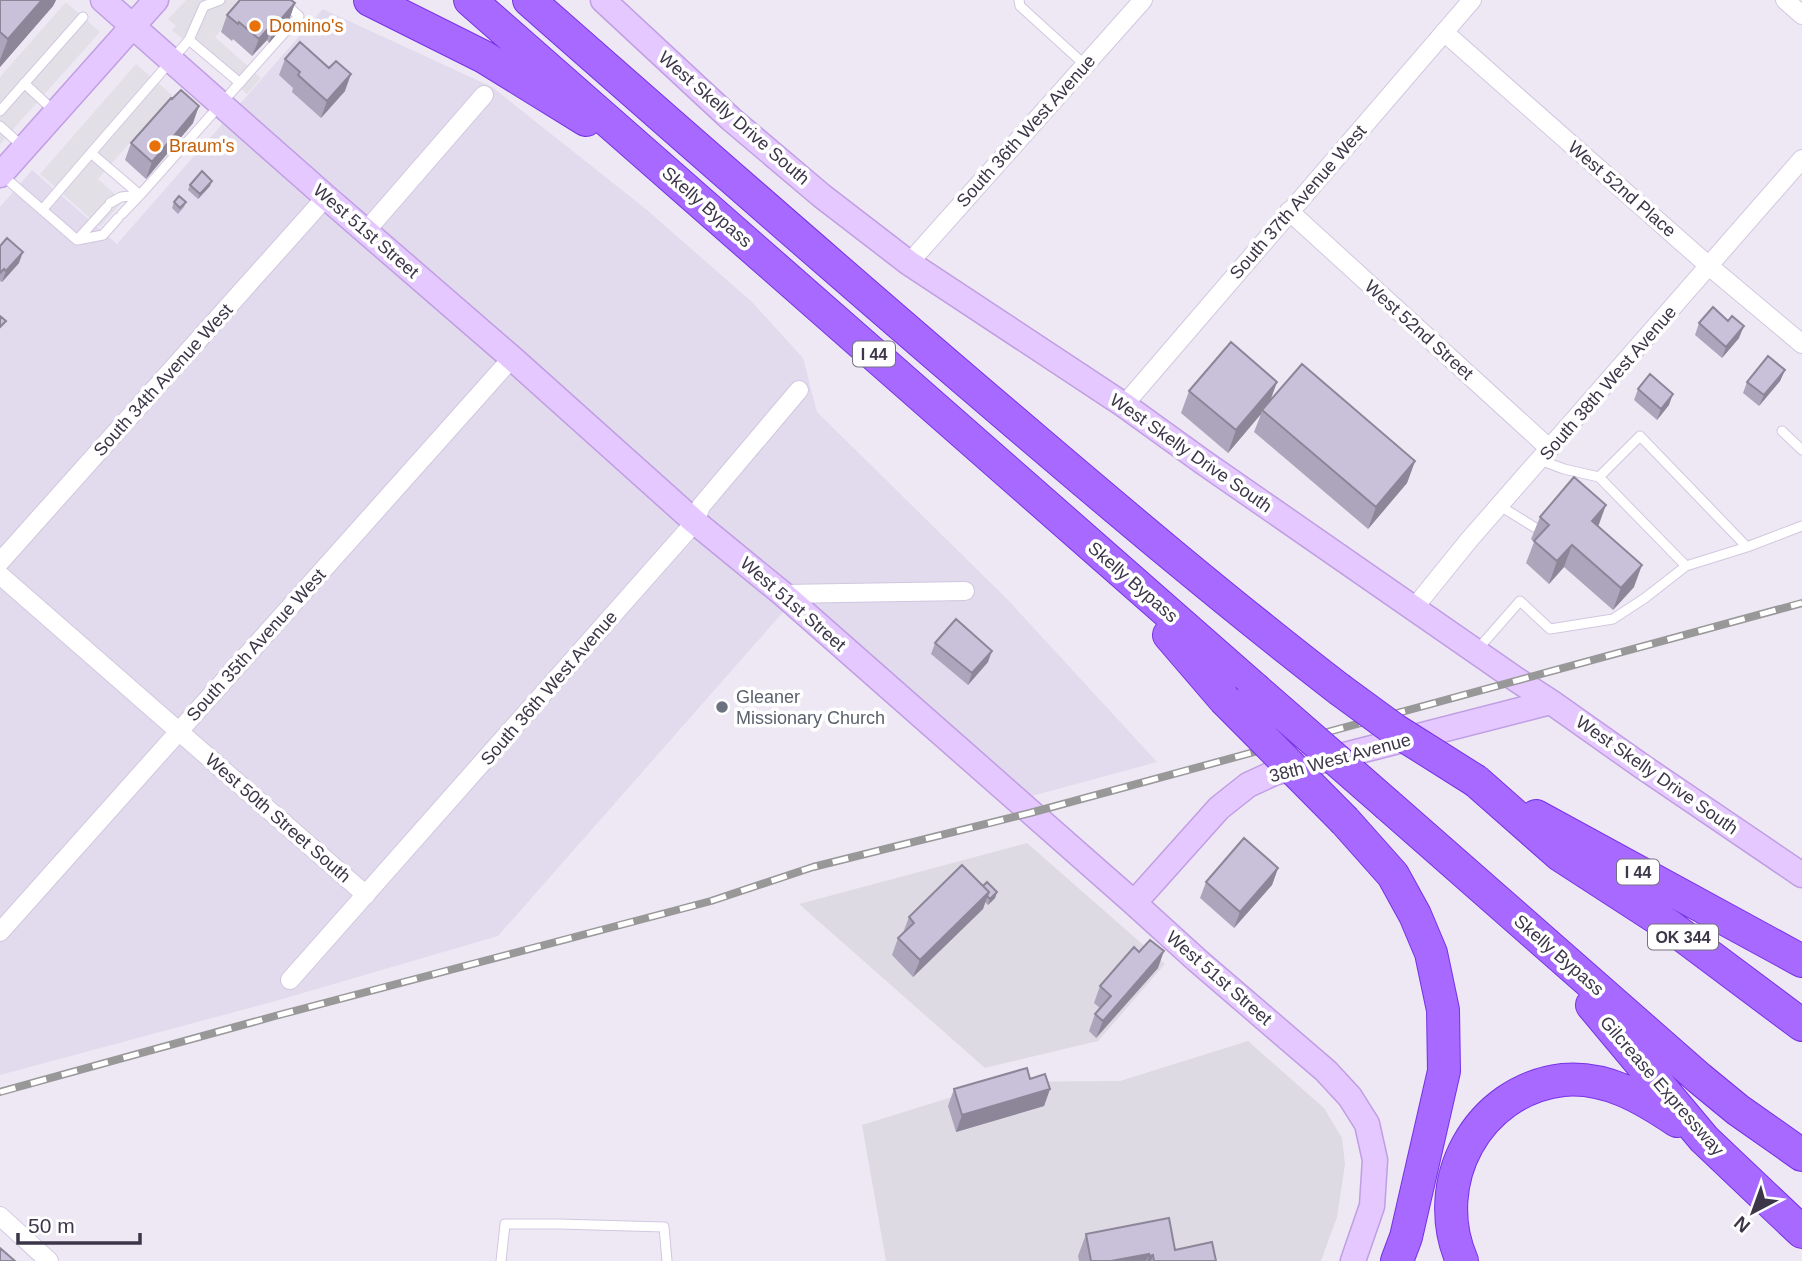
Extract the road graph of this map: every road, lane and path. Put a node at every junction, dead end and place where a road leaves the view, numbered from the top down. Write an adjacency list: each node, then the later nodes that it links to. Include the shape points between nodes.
1 (103, 0): 15 (street, West 51st Street)
2 (156, 0): 15 (street)
3 (220, 0): 17 (lane, via 204,6)
4 (281, 0): 21 (lane, via 299,16)
5 (370, 0): 29 (highway, via 484,57)
6 (470, 0): 29 (highway, Skelly Bypass / I 44)
7 (529, 0): 63 (highway, I 44, bridge, via 825,260 1259,628 1395,730)
8 (603, 0): 38 (street, West Skelly Drive South, via 731,119)
9 (1019, 0): 19 (lane, via 1020,6)
10 (1143, 0): 19 (street, South 36th West Avenue)
11 (1472, 0): 16 (street, South 37th Avenue West)
12 (1785, 0): 13 (street)
13 (1802, 15)
14 (83, 17): 20 (lane)
15 (132, 26): 18 (street, West 51st Street); 25 (street)
16 (1444, 32): 35 (street, South 37th Avenue West); 39 (street, West 52nd Place)
17 (189, 40): 18 (lane); 21 (lane)
18 (171, 60): 23 (street, West 51st Street); 28 (lane)
19 (1085, 65): 38 (street, South 36th West Avenue)
20 (24, 83): 24 (lane); 25 (lane)
21 (240, 83): 23 (lane)
22 (484, 95): 36 (street)
23 (221, 105): 32 (lane); 33 (street, West 51st Street)
24 (0, 111)
25 (56, 112): 27 (street)
26 (0, 126): 27 (lane)
27 (24, 148): 31 (street)
28 (91, 153): 32 (lane); 34 (lane)
29 (650, 157): 53 (highway, Skelly Bypass / I 44)
30 (1802, 159): 39 (street, South 38th West Avenue)
31 (0, 175): 34 (lane)
32 (140, 195): 37 (lane, via 103,235); 37 (lane, via 121,197 108,205)
33 (326, 197): 36 (street, West 51st Street); 54 (street, South 34th Avenue West)
34 (42, 210): 37 (lane)
35 (1289, 211): 43 (street, South 37th Avenue West); 46 (street, West 52nd Street)
36 (366, 231): 41 (street, West 51st Street)
37 (77, 240)
38 (909, 263): 43 (street, West Skelly Drive South)
39 (1709, 267): 40 (street, West 52nd Place); 46 (street, South 38th West Avenue)
40 (1802, 344)
41 (512, 358): 49 (street, West 51st Street); 62 (street, South 35th Avenue West)
42 (799, 390): 49 (street, South 36th West Avenue, via 701,506)
43 (1124, 405): 59 (street, West Skelly Drive South)
44 (1782, 431): 45 (lane)
45 (1802, 450)
46 (1545, 455): 47 (lane, via 1564,469); 48 (street, South 38th West Avenue)
47 (1599, 477): 52 (lane, via 1640,436); 55 (lane)
48 (1500, 506): 51 (lane); 59 (street, South 38th West Avenue)
49 (695, 522): 58 (street, West 51st Street); 65 (street, South 36th West Avenue)
50 (1802, 526): 52 (lane)
51 (1534, 527)
52 (1747, 547): 55 (lane)
53 (1097, 551): 67 (highway, Skelly Bypass / I 44, bridge); 80 (highway, bridge, via 1224,699 1393,875 1415,915 1431,953 1443,1010 1444,1071)
54 (0, 562)
55 (1686, 566): 60 (lane, via 1613,619 1549,629 1520,601)
56 (0, 575): 62 (street, West 50th Street South)
57 (965, 591): 58 (street)
58 (783, 594): 66 (street, West 51st Street)
59 (1414, 607): 60 (street, West Skelly Drive South)
60 (1476, 652): 61 (street, West Skelly Drive South)
61 (1551, 702): 64 (street, West Skelly Drive South); 66 (street, 38th West Avenue, via 1274,773 1248,785 1219,808)
62 (179, 732): 65 (street, West 50th Street South); 68 (street, South 35th Avenue West)
63 (1476, 781): 69 (highway, I 44); 71 (highway, OK 344, via 1560,855 1671,927)
64 (1802, 875)
65 (366, 895): 70 (street, South 36th West Avenue)
66 (1134, 903): 79 (street, West 51st Street, via 1326,1071 1367,1124 1375,1160 1371,1206)
67 (1531, 931): 72 (highway, Gilcrease Expressway); 73 (highway, Skelly Bypass / I 44, via 1728,1102)
68 (0, 932)
69 (1802, 961)
70 (290, 980)
71 (1802, 1025)
72 (1704, 1139): 75 (highway, Gilcrease Expressway); 81 (highway, via 1650,1102 1595,1082 1565,1080 1518,1094 1476,1130 1454,1179 1450,1204)
73 (1802, 1155)
74 (0, 1216): 76 (street)
75 (1802, 1232)
76 (49, 1261)
77 (501, 1261): 78 (lane, via 506,1224 664,1227)
78 (667, 1261)
79 (1353, 1261)
80 (1397, 1261)
81 (1462, 1261)

